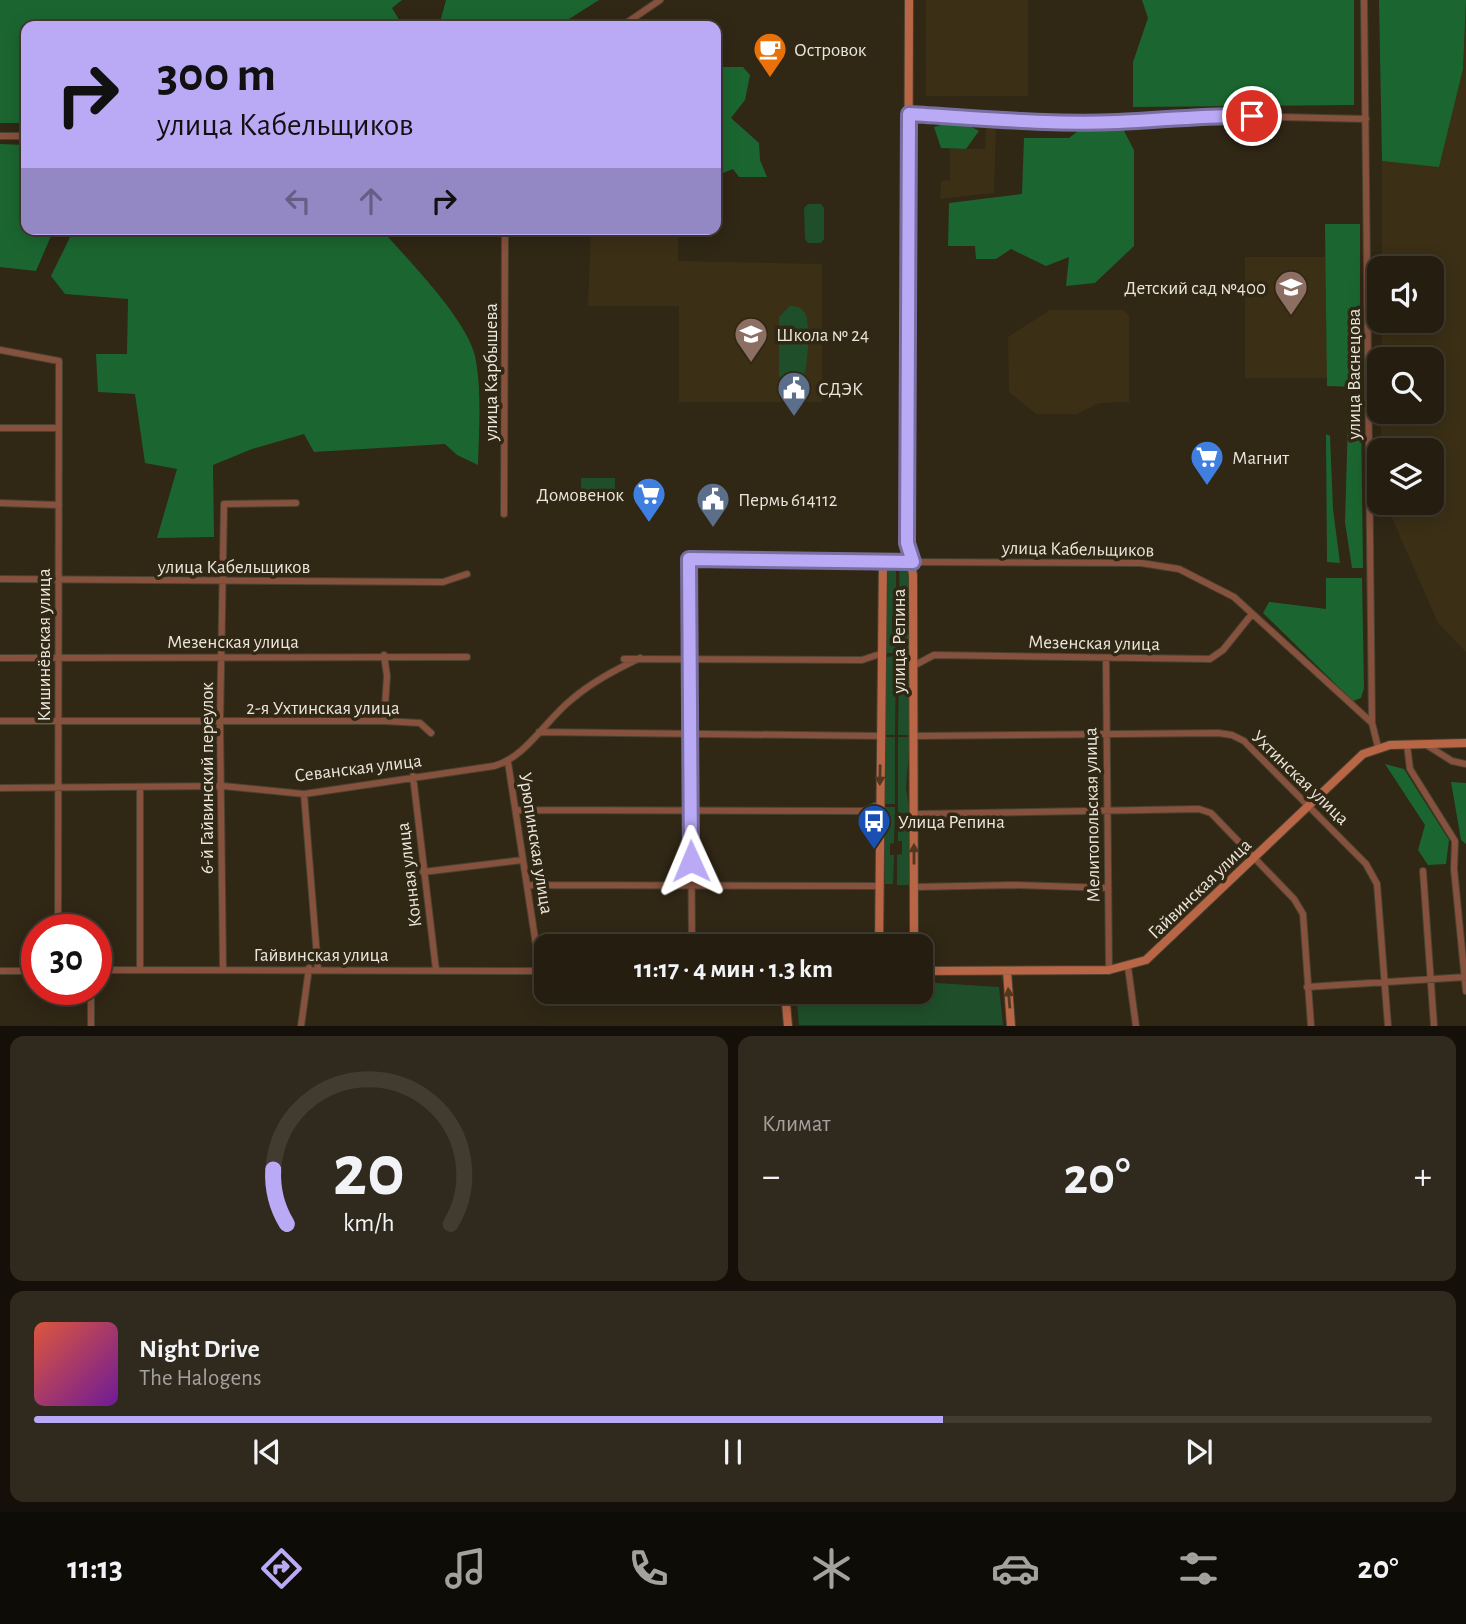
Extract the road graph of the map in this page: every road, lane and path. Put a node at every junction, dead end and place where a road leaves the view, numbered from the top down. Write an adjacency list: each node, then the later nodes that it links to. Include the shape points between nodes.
1 (660, 0): 4 (street)
2 (909, 0): 5 (street, улица Репина)
3 (1364, 0): 6 (street, улица Васнецова)
4 (629, 21)
5 (909, 114): 6 (street, via 1058,122 1199,115); 17 (street, улица Репина)
6 (1366, 119): 41 (street, улица Васнецова)
7 (0, 136): 8 (street)
8 (21, 136)
9 (505, 235): 16 (street, улица Карбышева)
10 (0, 351): 12 (street, Кишинёвская улица, via 59,361)
11 (0, 428): 12 (street)
12 (59, 428): 15 (street, Кишинёвская улица)
13 (0, 503): 15 (street)
14 (296, 503): 24 (street, 6-й Гайвинский переулок, via 224,504)
15 (59, 505): 23 (street, Кишинёвская улица)
16 (504, 514)
17 (907, 543): 19 (street); 20 (street, улица Репина)
18 (883, 559): 19 (street, улица Кабельщиков); 34 (street, улица Кабельщиков, via 689,559); 45 (street, улица Репина)
19 (897, 559): 20 (street, улица Кабельщиков)
20 (913, 562): 25 (street, улица Кабельщиков, via 1161,565 1207,581); 46 (street, улица Репина)
21 (467, 574): 24 (street, улица Кабельщиков, via 443,582)
22 (0, 579): 23 (street, улица Кабельщиков)
23 (59, 579): 24 (street, улица Кабельщиков); 31 (street, Кишинёвская улица)
24 (223, 582): 28 (street, 6-й Гайвинский переулок)
25 (1252, 614): 35 (street, Мезенская улица, via 1210,659); 41 (street, улица Кабельщиков)
26 (384, 655): 28 (street, Мезенская улица); 29 (street, Мезенская улица); 39 (street)
27 (877, 655): 34 (street, via 862,660)
28 (222, 657): 31 (street, Мезенская улица); 40 (street, 6-й Гайвинский переулок)
29 (467, 657)
30 (0, 658): 31 (street, Мезенская улица)
31 (59, 658): 38 (street, Кишинёвская улица)
32 (624, 659): 33 (street)
33 (640, 659): 34 (street); 42 (street, via 589,686)
34 (690, 659): 44 (street)
35 (1107, 659): 36 (street, Мезенская улица, via 934,654); 47 (street, Мелитопольская улица)
36 (917, 664)
37 (0, 720): 38 (street, 2-я Ухтинская улица)
38 (59, 721): 40 (street, 2-я Ухтинская улица); 55 (street, Кишинёвская улица)
39 (384, 721): 40 (street, 2-я Ухтинская улица); 43 (street, 2-я Ухтинская улица, via 420,723)
40 (220, 723): 56 (street, 6-й Гайвинский переулок)
41 (1372, 723): 51 (street, улица Васнецова)
42 (539, 732): 44 (street); 52 (street)
43 (431, 733)
44 (690, 735): 45 (street); 64 (street)
45 (881, 736): 72 (street, улица Репина, one-way to 72)
46 (914, 736): 47 (street, Ухтинская улица); 73 (street, улица Репина, one-way to 46)
47 (1106, 736): 60 (street, Ухтинская улица, via 1232,735 1244,741); 63 (street, Мелитопольская улица)
48 (1466, 743): 49 (street, Гайвинская улица)
49 (1425, 744): 50 (street, Гайвинская улица); 53 (street)
50 (1407, 745): 51 (street, Гайвинская улица); 93 (street, via 1414,776 1455,841)
51 (1378, 747): 60 (street, Гайвинская улица, via 1350,763)
52 (508, 762): 54 (street, Севанская улица); 62 (street, Урюпинская улица)
53 (1466, 764)
54 (413, 776): 59 (street, Севанская улица); 69 (street, Конная улица)
55 (59, 786): 57 (street, Севанская улица); 58 (street, Севанская улица); 75 (street, Кишинёвская улица)
56 (223, 786): 58 (street, Севанская улица); 59 (street, Севанская улица); 83 (street, 6-й Гайвинский переулок)
57 (0, 788)
58 (140, 788): 82 (street)
59 (304, 793): 84 (street)
60 (1308, 805): 66 (street, Гайвинская улица); 95 (street, Ухтинская улица, via 1366,864 1377,884)
61 (875, 806): 64 (street, via 864,811)
62 (516, 810): 64 (street); 67 (street, Урюпинская улица)
63 (1107, 810): 65 (street); 66 (street, via 1199,809 1211,813); 74 (street, Мелитопольская улица)
64 (690, 811): 71 (street)
65 (918, 814)
66 (1254, 857): 80 (street, Гайвинская улица, via 1153,956); 96 (street, via 1303,914)
67 (522, 860): 69 (street); 70 (street, Урюпинская улица)
68 (1423, 871): 94 (street)
69 (423, 872): 86 (street, Конная улица)
70 (527, 885): 71 (street); 76 (street, Урюпинская улица)
71 (691, 886): 72 (street); 77 (street)
72 (880, 886): 78 (street, улица Репина)
73 (914, 887): 74 (street); 79 (street, улица Репина)
74 (1108, 888): 87 (street, Мелитопольская улица)
75 (58, 914)
76 (536, 934)
77 (692, 934)
78 (879, 934)
79 (914, 934)
80 (1128, 967): 87 (street, Гайвинская улица); 104 (street)
81 (309, 968): 83 (street, Гайвинская улица); 84 (street, Гайвинская улица); 101 (street)
82 (140, 969): 83 (street, Гайвинская улица); 85 (street, Гайвинская улица)
83 (223, 969)
84 (318, 969): 86 (street, Гайвинская улица)
85 (112, 970)
86 (436, 970): 90 (street, Гайвинская улица)
87 (1109, 970): 92 (street, Гайвинская улица)
88 (0, 971): 89 (street)
89 (21, 971)
90 (534, 971)
91 (933, 971): 92 (street, Гайвинская улица)
92 (1007, 971): 103 (street, one-way to 92)
93 (1465, 977): 94 (street); 97 (street)
94 (1430, 978): 95 (street); 107 (street)
95 (1384, 982): 96 (street); 106 (street, Ухтинская улица)
96 (1307, 987): 105 (street)
97 (1466, 992)
98 (786, 1004): 102 (street)
99 (92, 1005): 100 (street)
100 (91, 1026)
101 (301, 1026)
102 (788, 1026)
103 (1011, 1026)
104 (1136, 1026)
105 (1311, 1026)
106 (1388, 1026)
107 (1433, 1026)

